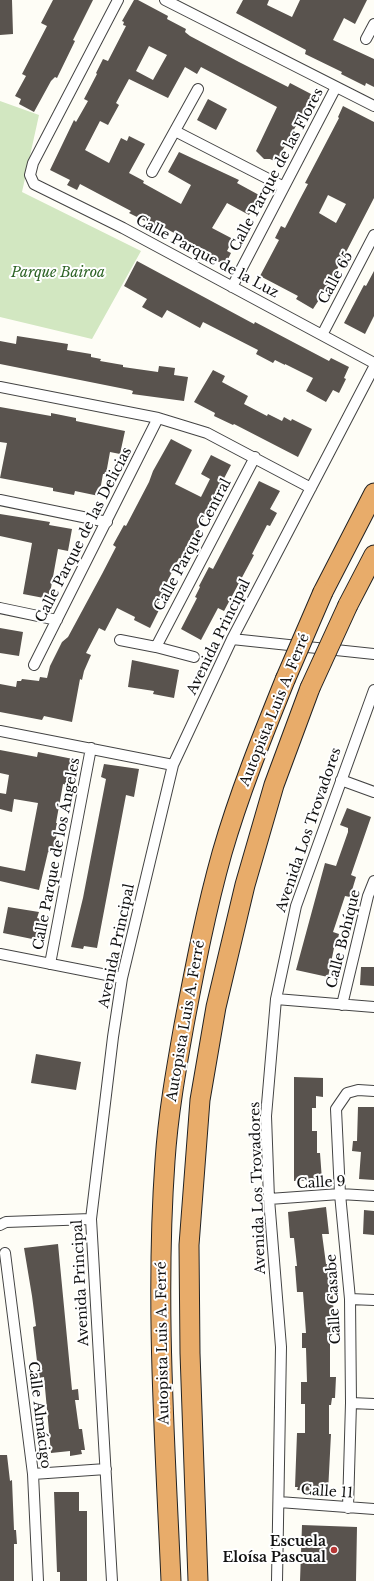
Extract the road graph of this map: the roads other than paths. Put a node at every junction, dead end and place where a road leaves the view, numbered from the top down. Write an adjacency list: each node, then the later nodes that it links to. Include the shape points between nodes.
1 (118, 0): 12 (street, Calle Parque de la Luz, via 33,163 30,175 34,184)
2 (165, 0): 5 (street)
3 (374, 24): 4 (street)
4 (366, 39)
5 (336, 87): 7 (street); 10 (street, Calle Parque de las Flores)
6 (198, 89): 8 (street)
7 (374, 106)
8 (176, 131): 9 (street); 10 (street)
9 (152, 172)
10 (284, 187): 12 (street, Calle Parque de las Flores)
11 (374, 235): 13 (street, Calle 65)
12 (232, 286): 13 (street, Calle Parque de la Luz)
13 (322, 335): 14 (street, Calle Parque de la Luz)
14 (374, 363)
15 (374, 366): 19 (street, Avenida Principal)
16 (0, 387): 17 (street)
17 (158, 418): 18 (street, via 207,433); 22 (street, Calle Parque de las Delicias)
18 (255, 457): 19 (street); 28 (street, Calle Parque Central)
19 (311, 488): 26 (street, Avenida Principal)
20 (374, 493): 64 (highway, Autopista Luis A. Ferré, bridge, via 323,592 284,680 222,853 194,975 171,1098 161,1249 162,1355)
21 (0, 500): 22 (street)
22 (107, 522): 25 (street, Calle Parque de las Delicias)
23 (374, 555): 65 (highway, Autopista Luis A. Ferré, bridge, via 310,688 274,784 244,886 216,1007 200,1100 190,1252 190,1354)
24 (0, 608): 25 (street)
25 (57, 620): 31 (street, Calle Parque de las Delicias)
26 (232, 639): 29 (street); 35 (street, Avenida Principal)
27 (120, 640): 28 (street)
28 (156, 647): 30 (street)
29 (374, 654)
30 (194, 656)
31 (34, 665)
32 (374, 690): 36 (street, Avenida Los Trovadores)
33 (0, 731): 34 (street)
34 (91, 748): 35 (street); 41 (street, Calle Parque de los Ángeles)
35 (173, 765): 42 (street, Avenida Principal)
36 (341, 780): 37 (street); 43 (street, Avenida Los Trovadores, via 296,906)
37 (374, 792)
38 (374, 881): 39 (street, Calle Bohíque)
39 (371, 896): 44 (street, Calle Bohíque)
40 (0, 954): 41 (street)
41 (50, 964): 42 (street)
42 (122, 978): 50 (street, Avenida Principal)
43 (276, 999): 44 (street); 49 (street, Avenida Los Trovadores, via 266,1116)
44 (342, 1005): 45 (street)
45 (374, 1007)
46 (374, 1091): 47 (street, Calle Casabe, via 358,1090 347,1093 336,1109)
47 (340, 1194): 48 (street, Calle 9); 49 (street, Calle 9); 53 (street, Calle Casabe)
48 (374, 1196)
49 (270, 1199): 59 (street, Avenida Los Trovadores, via 281,1347)
50 (90, 1220): 51 (street, via 6,1222); 57 (street, Avenida Principal)
51 (0, 1225)
52 (5, 1253): 58 (street, Calle Almácigo)
53 (350, 1299): 54 (street); 55 (street, Calle Casabe)
54 (374, 1300)
55 (351, 1403): 56 (street); 60 (street, Calle Casabe)
56 (374, 1404)
57 (106, 1469): 58 (street); 63 (street, Avenida Principal)
58 (33, 1474): 62 (street, Calle Almácigo)
59 (279, 1502): 60 (street, Calle 11); 66 (street, Avenida Los Trovadores)
60 (348, 1508): 61 (street, Calle 11)
61 (374, 1509)
62 (38, 1581)
63 (112, 1581)
64 (171, 1581)
65 (198, 1581)
66 (277, 1581)

